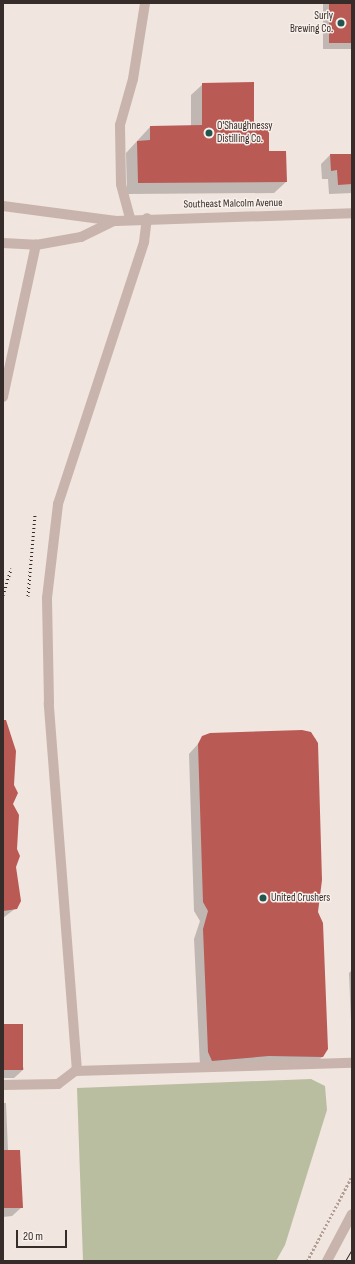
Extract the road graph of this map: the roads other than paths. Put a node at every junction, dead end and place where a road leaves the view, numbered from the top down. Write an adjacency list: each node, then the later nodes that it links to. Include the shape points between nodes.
1 (145, 3): 4 (street, via 133,79 120,124 121,184)
2 (3, 206): 6 (street)
3 (352, 213): 5 (street, Southeast Malcolm Avenue)
4 (130, 218): 5 (street, Southeast Malcolm Avenue); 6 (street, Southeast Malcolm Avenue)
5 (147, 218): 13 (street, via 144,242 58,504 47,598 49,703)
6 (116, 221): 8 (street, via 81,237)
7 (3, 244): 8 (street)
8 (36, 245): 9 (street)
9 (13, 347): 10 (street); 11 (street)
10 (3, 353)
11 (3, 397)
12 (352, 1063): 13 (street)
13 (77, 1070): 14 (street, via 58,1084)
14 (3, 1085)
15 (352, 1214): 16 (street)
16 (327, 1261)

